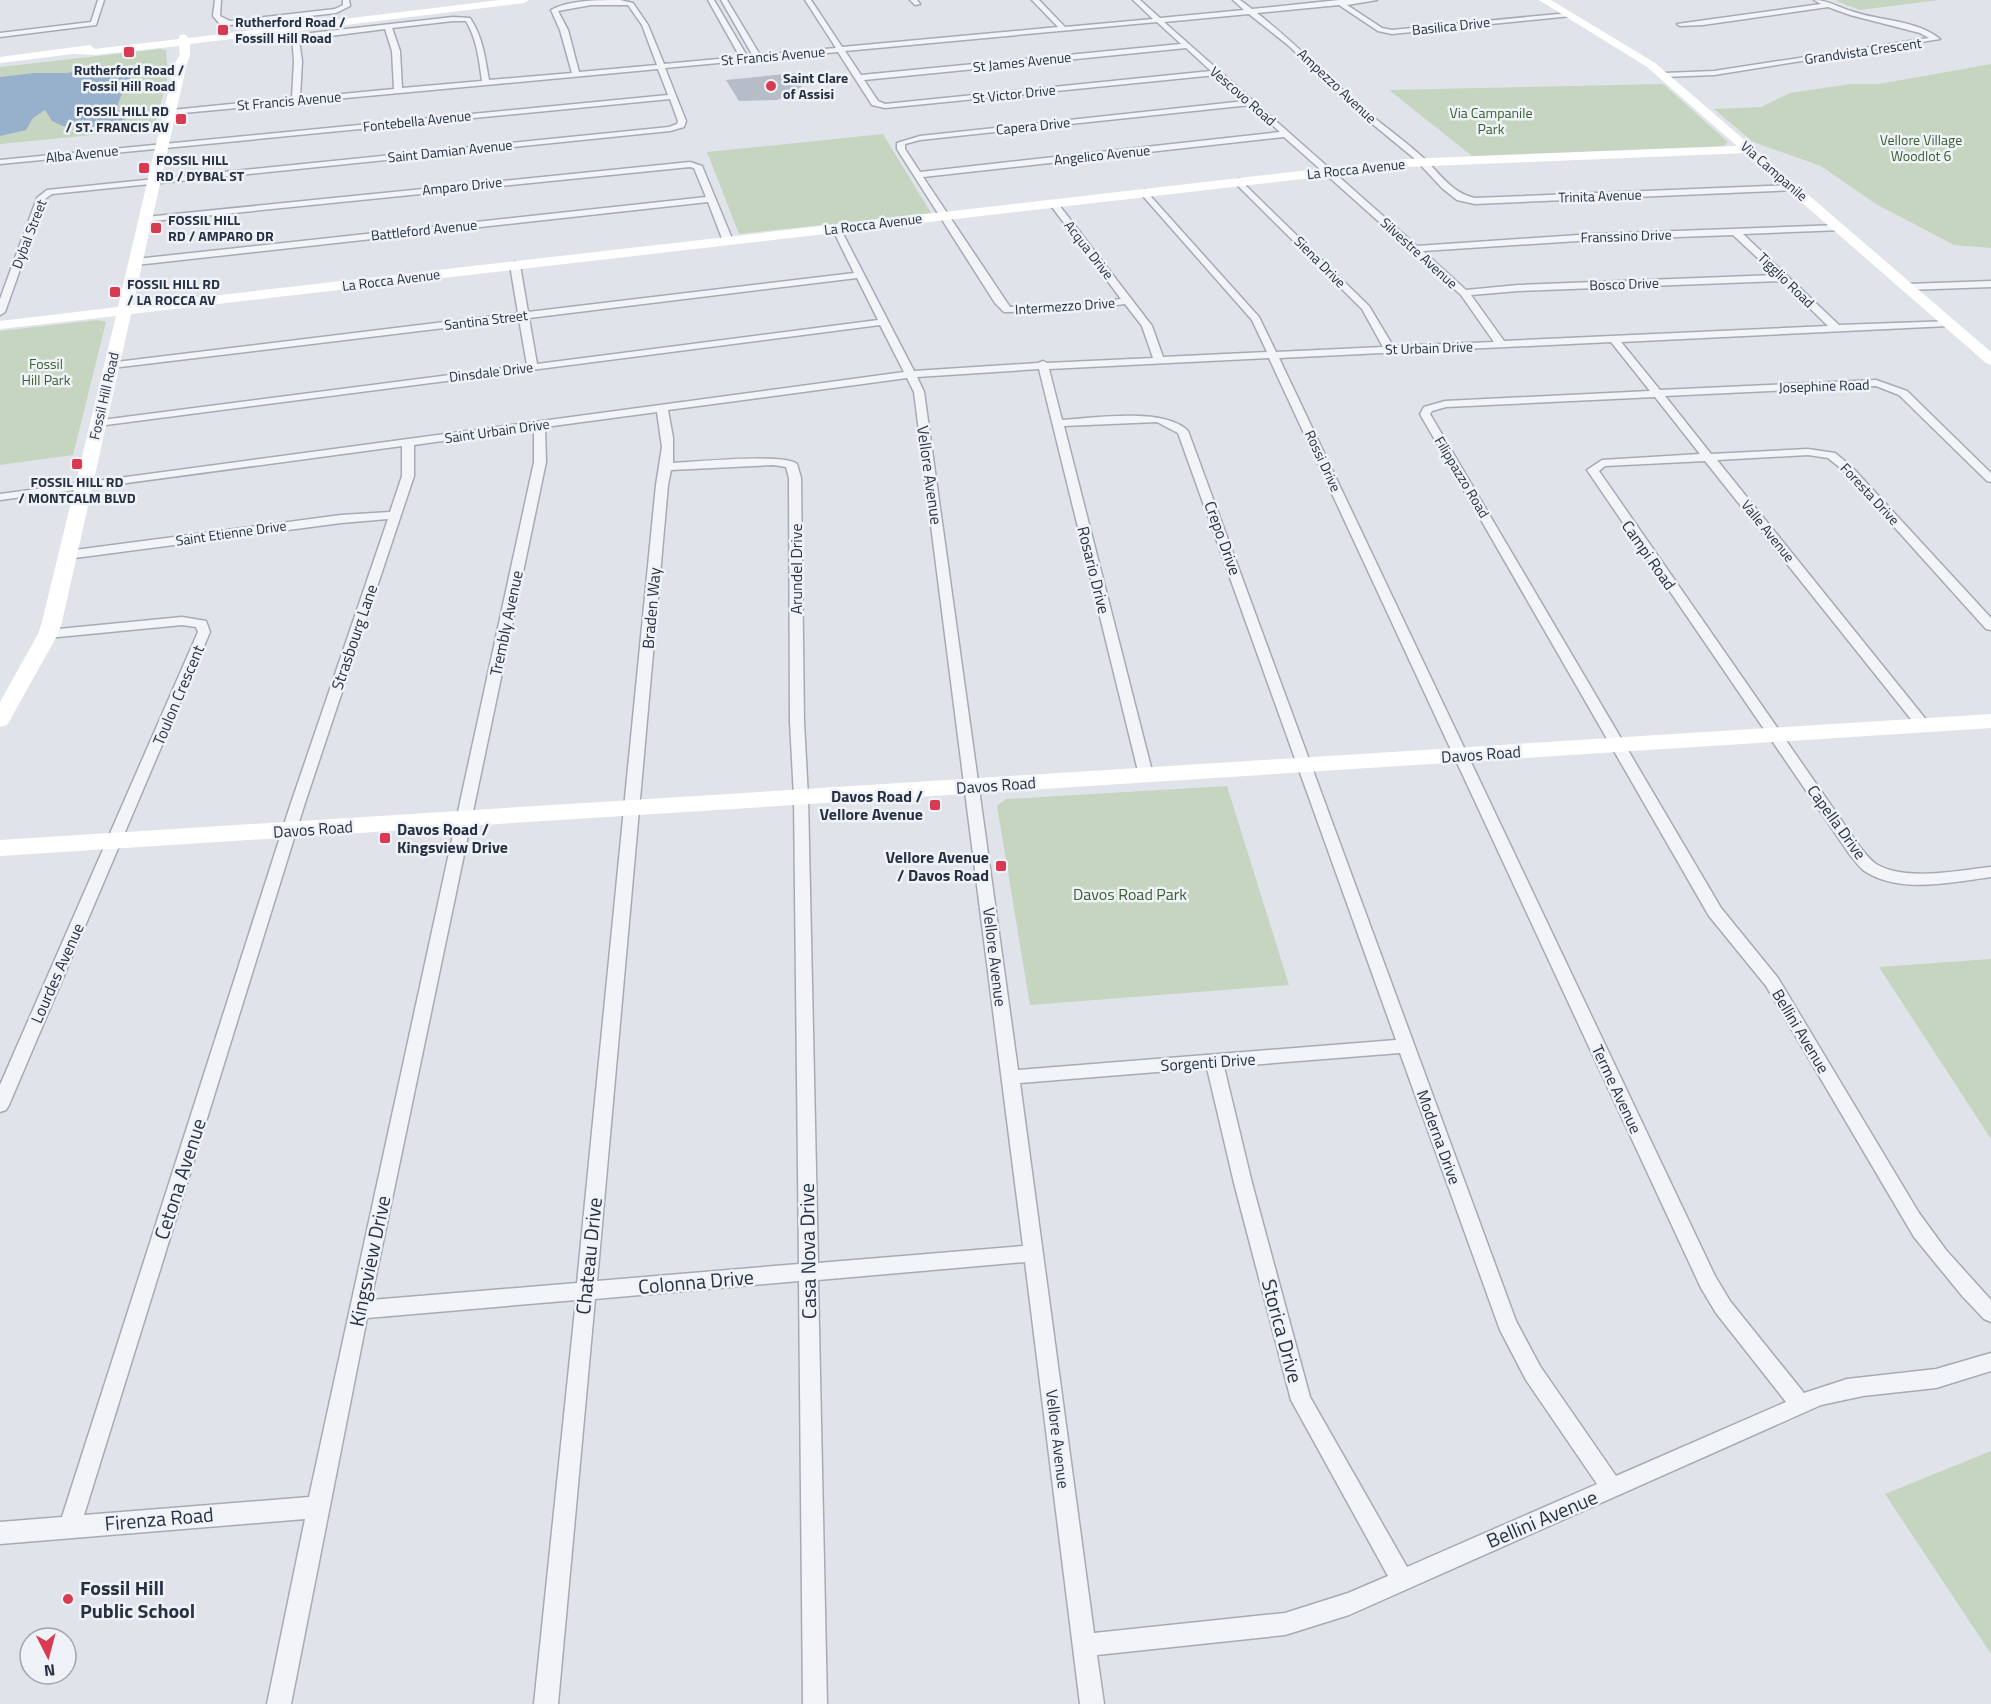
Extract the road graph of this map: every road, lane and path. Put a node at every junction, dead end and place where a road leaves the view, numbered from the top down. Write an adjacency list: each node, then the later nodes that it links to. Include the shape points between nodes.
1 (101, 0): 22 (street, via 94,24)
2 (218, 0): 3 (street, via 218,20 230,23 336,11 347,6)
3 (346, 0)
4 (524, 0): 23 (street)
5 (711, 0): 27 (street)
6 (724, 0): 26 (street)
7 (808, 0): 25 (street, St Victor Drive)
8 (1035, 0): 21 (street)
9 (1136, 0): 18 (street, Vescovo Road)
10 (1236, 0): 16 (street, Ampezzo Avenue)
11 (1374, 0): 14 (street, St Francis Avenue)
12 (1544, 0): 17 (street, Via Campanile)
13 (1817, 0): 15 (street, Grandvista Crescent)
14 (1339, 2): 16 (street, St Francis Avenue); 17 (street, Basilica Drive, via 1380,30 1392,32)
15 (1828, 5): 19 (street); 32 (street, Grandvista Crescent, via 1922,31 1936,39 1714,73)
16 (1251, 11): 18 (street, St Francis Avenue); 44 (street, Ampezzo Avenue)
17 (1569, 15): 32 (street, Via Campanile)
18 (1159, 20): 21 (street, St Francis Avenue); 24 (street, Vescovo Road)
19 (1680, 24)
20 (388, 26): 34 (street, via 468,19 478,39); 35 (street, via 396,51); 37 (street, via 295,39)
21 (1063, 29): 25 (street, St Francis Avenue)
22 (0, 35)
23 (178, 40): 28 (street); 39 (street, Fossil Hill Road, via 175,56 181,63)
24 (1187, 46): 30 (street, Vescovo Road); 33 (street, St James Avenue)
25 (840, 50): 26 (street, St Francis Avenue); 33 (street, St Victor Drive)
26 (757, 57): 27 (street, St Francis Avenue)
27 (746, 59): 29 (street, St Francis Avenue)
28 (0, 60)
29 (660, 67): 31 (street, St Francis Avenue); 31 (street, Saint Damian Avenue, via 645,25 630,3 617,1 554,10); 36 (street, Saint Damian Avenue)
30 (1217, 73): 33 (street, St Victor Drive, via 885,106 875,103); 38 (street, Vescovo Road)
31 (576, 74): 34 (street, St Francis Avenue)
32 (1664, 75): 42 (street, Via Campanile)
33 (858, 78)
34 (486, 83): 35 (street, St Francis Avenue)
35 (398, 91): 37 (street, St Francis Avenue)
36 (671, 96): 41 (street, Fontebella Avenue); 47 (street, Saint Damian Avenue, via 682,121 670,129)
37 (296, 100): 39 (street, St Francis Avenue)
38 (1251, 103): 40 (street, Vescovo Road); 46 (street, Capera Drive, via 904,141 901,150)
39 (172, 112): 41 (street, Fossil Hill Road)
40 (1287, 134): 45 (street, Vescovo Road); 46 (street, Angelico Avenue)
41 (164, 146): 43 (street, Alba Avenue); 47 (street, Fossil Hill Road)
42 (1749, 149): 44 (street, La Rocca Avenue); 49 (street, Via Campanile)
43 (0, 162)
44 (1422, 162): 45 (street, La Rocca Avenue); 49 (street, Trinita Avenue, via 1460,198 1475,201)
45 (1327, 172): 48 (street, La Rocca Avenue); 59 (street, Silvestre Avenue)
46 (918, 175): 53 (street, Capera Drive)
47 (155, 180): 54 (street, Fossil Hill Road); 69 (street, Dybal Street, via 44,194)
48 (1239, 182): 50 (street, La Rocca Avenue); 77 (street, Siena Drive, via 1366,308)
49 (1793, 188): 56 (street, Via Campanile)
50 (1145, 193): 52 (street, La Rocca Avenue); 78 (street, Rossi Drive, via 1256,319)
51 (711, 199): 54 (street, Amparo Drive, via 698,166 674,164); 58 (street, Amparo Drive); 60 (street, Battleford Avenue)
52 (1053, 203): 53 (street, La Rocca Avenue); 67 (street, Acqua Drive)
53 (944, 216): 55 (street, La Rocca Avenue); 67 (street, Intermezzo Drive, via 1007,310)
54 (146, 220): 60 (street, Fossil Hill Road)
55 (836, 228): 58 (street, La Rocca Avenue); 62 (street, Vellore Avenue)
56 (1839, 228): 57 (street, Franssino Drive); 65 (street, Via Campanile)
57 (1737, 232): 59 (street, Franssino Drive); 63 (street, Tigglio Road)
58 (728, 241): 61 (street, La Rocca Avenue)
59 (1414, 249): 66 (street, Silvestre Avenue)
60 (136, 262): 68 (street, Fossil Hill Road)
61 (515, 266): 68 (street, La Rocca Avenue); 70 (street)
62 (860, 274): 70 (street, Santina Street); 71 (street, Vellore Avenue)
63 (1784, 278): 66 (street, Bosco Drive); 74 (street, Tigglio Road)
64 (1991, 284): 65 (street)
65 (1908, 287): 72 (street, Via Campanile)
66 (1464, 293): 76 (street, Silvestre Avenue)
67 (1128, 301): 79 (street, Acqua Drive, via 1147,326)
68 (124, 311): 73 (street, La Rocca Avenue); 82 (street, Fossil Hill Road)
69 (0, 312)
70 (523, 315): 82 (street, Santina Street); 83 (street)
71 (884, 322): 83 (street, Dinsdale Drive); 84 (street, Vellore Avenue)
72 (1948, 323): 74 (street, St Urbain Drive); 80 (street, Via Campanile)
73 (0, 325)
74 (1836, 328): 75 (street, St Urbain Drive)
75 (1613, 338): 76 (street, St Urbain Drive); 85 (street, Valle Avenue)
76 (1501, 344): 77 (street, St Urbain Drive)
77 (1389, 349): 78 (street, St Urbain Drive)
78 (1273, 354): 79 (street, St Urbain Drive); 105 (street, Rossi Drive)
79 (1159, 359): 81 (street, St Urbain Drive)
80 (1991, 360)
81 (1043, 364): 84 (street, St Urbain Drive); 88 (street, Rosario Drive)
82 (112, 365): 87 (street, Fossil Hill Road)
83 (532, 367): 87 (street, Dinsdale Drive)
84 (911, 374): 86 (street, Saint Urbain Drive); 108 (street, Vellore Avenue, via 919,392)
85 (1656, 393): 91 (street, Valle Avenue); 93 (street, Josephine Road, via 1861,383 1887,386 1903,393); 104 (street, Filippazzo Road, via 1445,404 1428,409 1425,414)
86 (662, 409): 89 (street, Saint Urbain Drive); 92 (street, Braden Way, via 669,438)
87 (98, 423): 94 (street, Fossil Hill Road)
88 (1059, 423): 106 (street, Crepo Drive, via 1157,419 1183,431); 107 (street, Rosario Drive)
89 (538, 426): 90 (street, Saint Urbain Drive); 111 (street, Trembly Avenue, via 540,462)
90 (408, 443): 94 (street, Saint Urbain Drive); 96 (street, Strasbourg Lane, via 409,470)
91 (1707, 457): 98 (street, Foresta Drive, via 1808,452 1831,455); 102 (street, Valle Avenue); 103 (street, Campi Road, via 1602,463 1593,470)
92 (668, 467): 109 (street, Arundel Drive, via 791,464 795,478); 110 (street, Braden Way, via 662,486)
93 (1991, 479)
94 (83, 486): 95 (street, Saint Urbain Drive); 97 (street, Fossil Hill Road)
95 (0, 497)
96 (395, 514): 97 (street, Saint Etienne Drive); 112 (street, Strasbourg Lane)
97 (67, 555): 99 (street, Fossil Hill Road)
98 (1991, 626)
99 (48, 634): 100 (street, Fossil Hill Road); 113 (street, Toulon Crescent, via 192,621 201,624 204,632)
100 (0, 720)
101 (1991, 721): 102 (street, Davos Road)
102 (1923, 725): 103 (street, Davos Road)
103 (1774, 734): 104 (street, Davos Road); 115 (street, Capella Drive, via 1870,868 1904,879)
104 (1617, 745): 105 (street, Davos Road); 124 (street, Bellini Avenue, via 1714,912 1772,982 1912,1219 1949,1269)
105 (1461, 755): 106 (street, Davos Road); 126 (street, Terme Avenue, via 1708,1282 1723,1307)
106 (1305, 765): 107 (street, Davos Road); 116 (street, Moderna Drive)
107 (1146, 775): 108 (street, Davos Road)
108 (972, 786): 109 (street, Davos Road); 118 (street, Vellore Avenue)
109 (801, 797): 110 (street, Davos Road); 121 (street, Casa Nova Drive)
110 (633, 808): 111 (street, Davos Road); 122 (street, Chateau Drive)
111 (463, 819): 112 (street, Davos Road); 123 (street, Kingsview Drive)
112 (289, 830): 113 (street, Davos Road); 129 (street, Cetona Avenue)
113 (114, 841): 114 (street, Davos Road); 119 (street, Lourdes Avenue)
114 (0, 848)
115 (1991, 872)
116 (1406, 1046): 117 (street, Sorgenti Drive); 127 (street, Moderna Drive, via 1507,1324 1533,1372)
117 (1214, 1062): 118 (street, Sorgenti Drive); 131 (street, Storica Drive, via 1301,1400)
118 (1010, 1077): 120 (street, Vellore Avenue)
119 (0, 1105)
120 (1033, 1253): 121 (street, Colonna Drive); 132 (street, Vellore Avenue)
121 (808, 1273): 122 (street, Colonna Drive); 135 (street, Casa Nova Drive)
122 (585, 1292): 123 (street, Colonna Drive); 134 (street, Chateau Drive)
123 (359, 1310): 128 (street, Kingsview Drive)
124 (1991, 1313)
125 (1991, 1362): 126 (street, Bellini Avenue, via 1931,1380 1834,1390)
126 (1802, 1405): 127 (street, Bellini Avenue)
127 (1613, 1489): 131 (street, Bellini Avenue)
128 (318, 1507): 129 (street, Firenza Road); 133 (street, Kingsview Drive)
129 (70, 1527): 130 (street, Firenza Road)
130 (0, 1533)
131 (1402, 1579): 132 (street, Bellini Avenue, via 1349,1604 1285,1624)
132 (1085, 1645): 136 (street, Vellore Avenue)
133 (279, 1704)
134 (546, 1704)
135 (815, 1704)
136 (1092, 1704)

